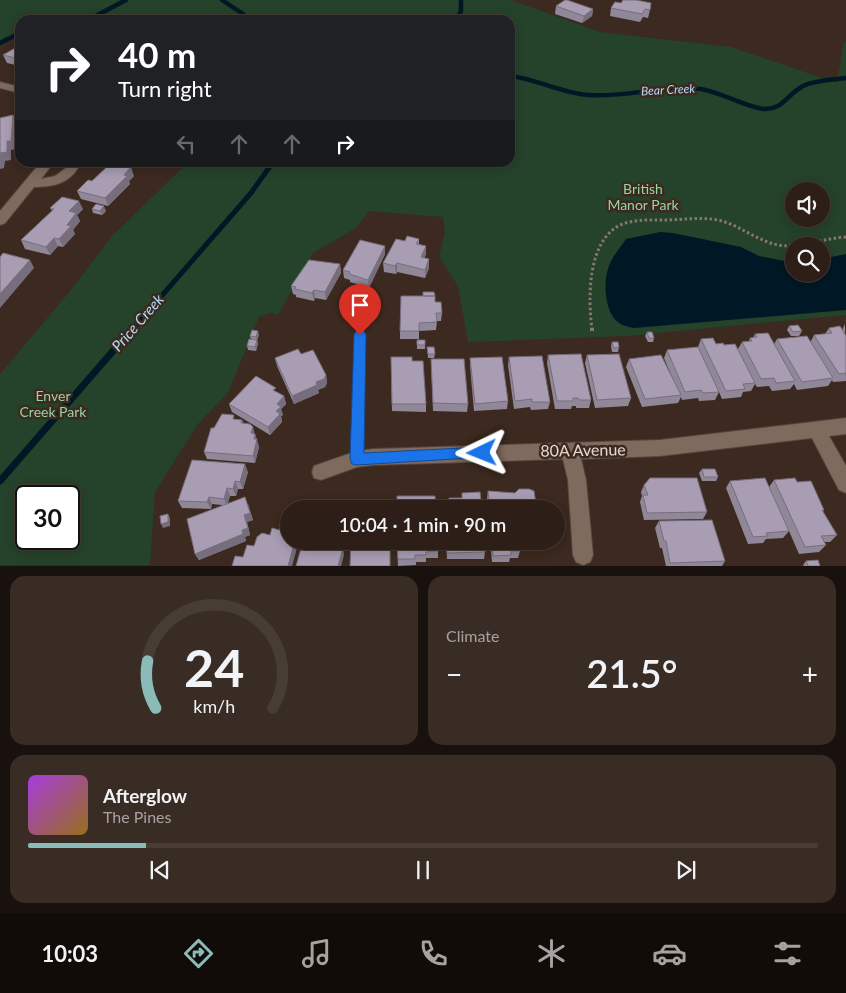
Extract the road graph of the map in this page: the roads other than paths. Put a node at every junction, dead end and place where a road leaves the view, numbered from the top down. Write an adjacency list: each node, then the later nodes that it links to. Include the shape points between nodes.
1 (0, 85): 2 (street)
2 (15, 89)
3 (44, 167): 5 (street)
4 (72, 167): 5 (street, via 65,177)
5 (32, 183): 6 (street)
6 (0, 220)
7 (360, 335): 11 (lane)
8 (846, 426): 9 (street, 80A Avenue)
9 (817, 430): 10 (street, 80A Avenue, via 660,448); 13 (street)
10 (570, 450): 11 (street, 80A Avenue); 14 (street, via 577,480)
11 (357, 459): 12 (street, 80A Avenue)
12 (321, 472)
13 (846, 484)
14 (583, 555)

